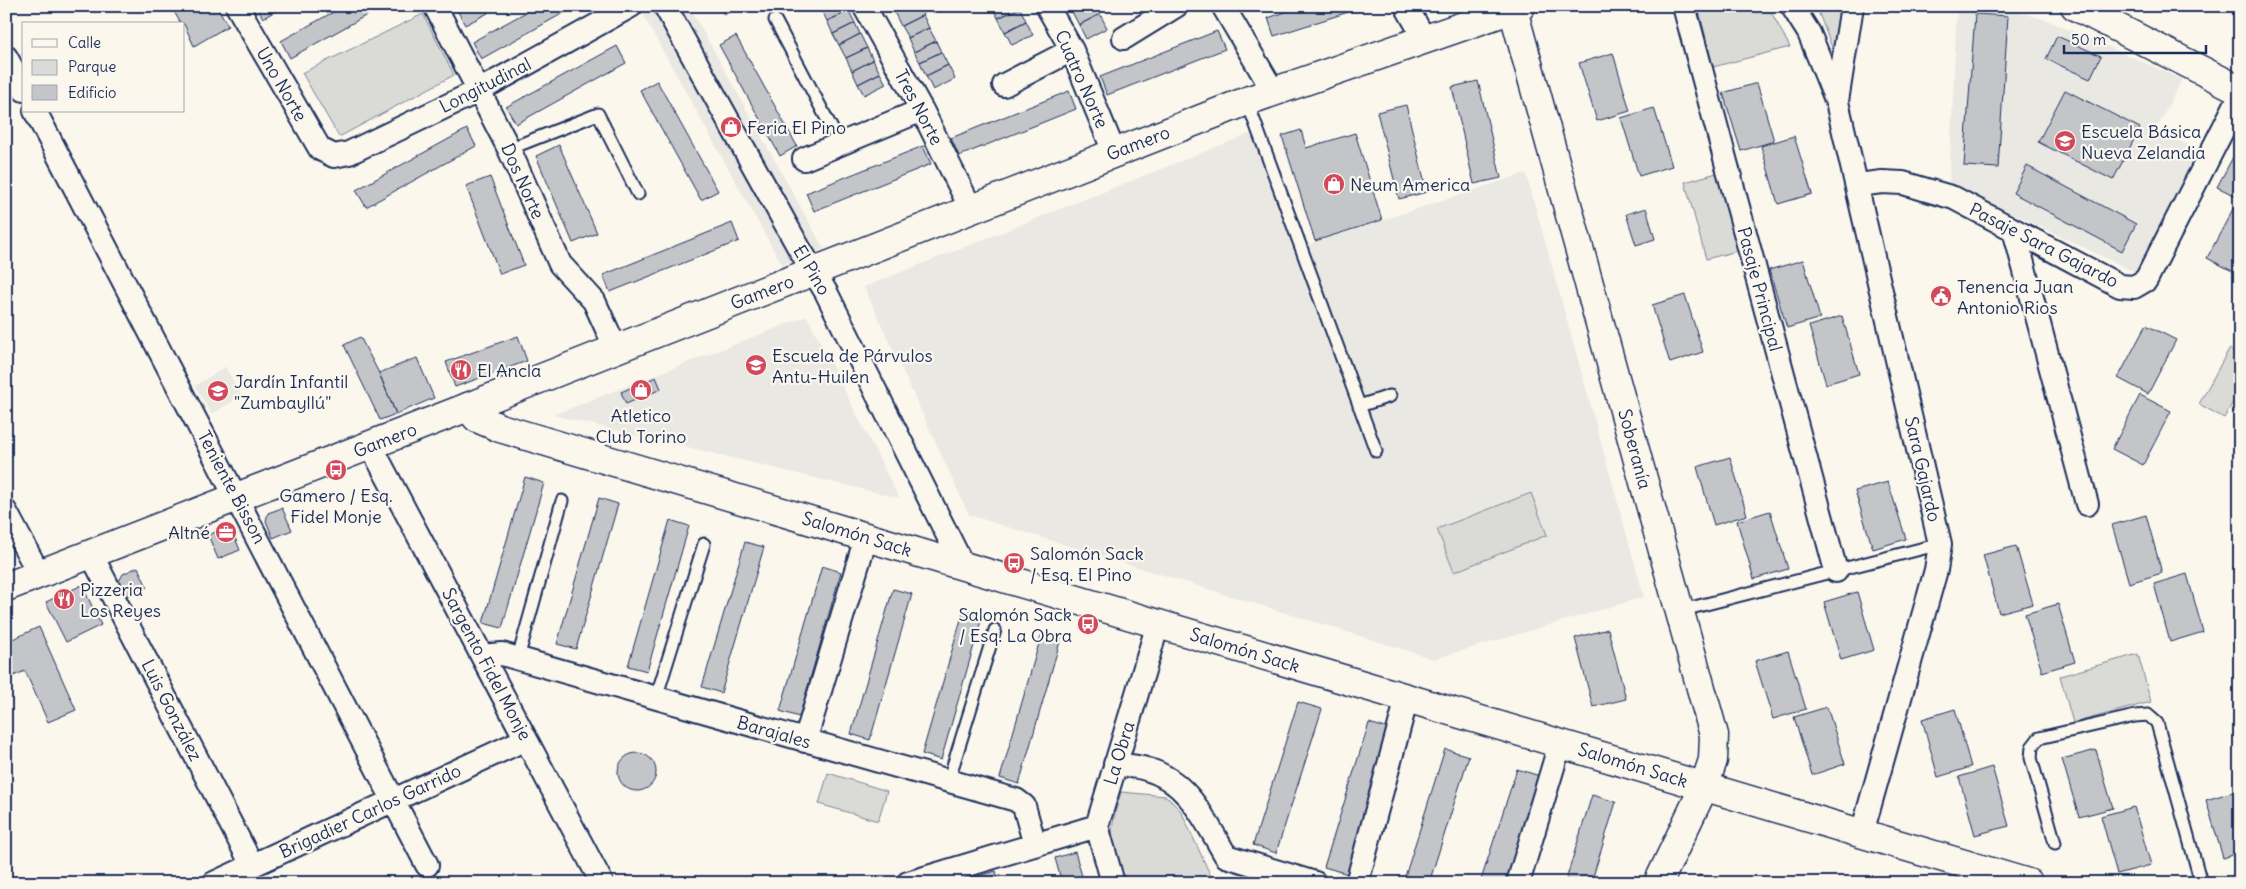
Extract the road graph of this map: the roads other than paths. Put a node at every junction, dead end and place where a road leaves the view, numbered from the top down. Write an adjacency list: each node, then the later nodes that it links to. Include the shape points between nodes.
1 (237, 6): 33 (street, Uno Norte, via 320,149)
2 (435, 6): 22 (street, Dos Norte)
3 (631, 6): 22 (street, Longitudinal)
4 (665, 6): 39 (street, El Pino)
5 (864, 6): 28 (street, Tres Norte)
6 (1047, 6): 18 (street, Cuatro Norte)
7 (1176, 6): 16 (street)
8 (1223, 6): 24 (street)
9 (1406, 6): 17 (street)
10 (1684, 6): 55 (street, Pasaje Principal)
11 (1792, 6): 27 (street, Sara Gajardo, via 1809,33)
12 (1852, 6): 27 (street, Sara Gajardo)
13 (2075, 6): 23 (street)
14 (1516, 7): 17 (street, Gamero); 58 (street, Soberanía)
15 (775, 20): 30 (lane)
16 (1124, 38)
17 (1425, 40): 24 (street, Gamero)
18 (1072, 50): 20 (street); 32 (street, Cuatro Norte)
19 (6, 57): 21 (street)
20 (1004, 85)
21 (22, 86)
22 (480, 90): 31 (street, Dos Norte); 33 (street, Longitudinal, via 349,152)
23 (2240, 90)
24 (1273, 91): 26 (street, Gamero)
25 (2240, 96): 38 (street, Pasaje Sara Gajardo, via 2146,280 2134,288 2120,286)
26 (1247, 101): 32 (street, Gamero); 42 (lane)
27 (1837, 102): 35 (street, Sara Gajardo)
28 (922, 110): 30 (street); 37 (street, Tres Norte)
29 (36, 112): 46 (street, Teniente Bisson)
30 (840, 144): 34 (street)
31 (509, 148): 36 (lane, via 598,114); 40 (street, Dos Norte, via 560,264 594,301)
32 (1114, 152): 37 (street, Gamero)
33 (334, 156)
34 (804, 159)
35 (1858, 185): 38 (street, Pasaje Sara Gajardo, via 1903,183 1954,198); 52 (street, Sara Gajardo)
36 (638, 194)
37 (971, 209): 39 (street, Gamero)
38 (2014, 230): 48 (street)
39 (814, 272): 40 (street, Gamero); 54 (street, El Pino)
40 (616, 349): 43 (street, Gamero)
41 (1390, 396): 42 (lane)
42 (1359, 406): 45 (lane)
43 (468, 407): 44 (street, Gamero); 50 (street, Salomón Sack, via 477,418 500,428)
44 (371, 446): 46 (street, Gamero); 61 (street, Sargento Fidel Monje)
45 (1376, 451)
46 (238, 497): 53 (street, Gamero); 71 (street, Teniente Bisson)
47 (562, 501): 62 (lane)
48 (2087, 504)
49 (6, 512): 56 (street)
50 (866, 537): 54 (street, Salomón Sack); 66 (street)
51 (704, 544): 63 (lane)
52 (1940, 544): 55 (lane); 73 (street, Sara Gajardo, via 1936,570)
53 (91, 554): 56 (street, Gamero); 76 (street, Luis González)
54 (963, 566): 59 (street, Salomón Sack)
55 (1836, 571): 58 (lane)
56 (39, 574): 57 (street, Gamero)
57 (6, 588)
58 (1679, 611): 70 (street, Soberanía, via 1714,735 1713,760)
59 (1158, 624): 64 (street, Salomón Sack); 68 (street, La Obra)
60 (995, 630): 69 (lane)
61 (482, 656): 62 (street, Barajales, via 502,654); 65 (street, Sargento Fidel Monje)
62 (518, 658): 63 (street, Barajales)
63 (656, 698): 66 (street, Barajales)
64 (1407, 698): 67 (street, Salomón Sack); 85 (street)
65 (526, 739): 71 (street, Brigadier Carlos Garrido); 81 (street, Sargento Fidel Monje)
66 (805, 741): 69 (street, Barajales)
67 (1560, 744): 70 (street, Salomón Sack); 86 (street)
68 (1116, 764): 72 (street, La Obra); 84 (street, via 1148,769 1180,786 1200,811 1226,856)
69 (948, 782): 75 (street, Barajales, via 1022,803)
70 (1704, 787): 73 (street, Salomón Sack); 87 (street, Soberanía)
71 (394, 800): 76 (street, Brigadier Carlos Garrido); 77 (street, Teniente Bisson)
72 (1097, 826): 75 (street); 83 (street)
73 (1862, 833): 79 (street, Salomón Sack)
74 (2055, 843): 88 (lane, via 2032,758 2032,747 2039,738 2148,715 2157,723)
75 (1035, 845): 78 (street)
76 (252, 865): 80 (street, Brigadier Carlos Garrido)
77 (427, 865)
78 (952, 876): 82 (street)
79 (2019, 881)
80 (214, 883)
81 (602, 883)
82 (908, 883)
83 (1113, 883)
84 (1314, 883)
85 (1357, 883)
86 (1518, 883)
87 (1658, 883)
88 (2201, 883)

